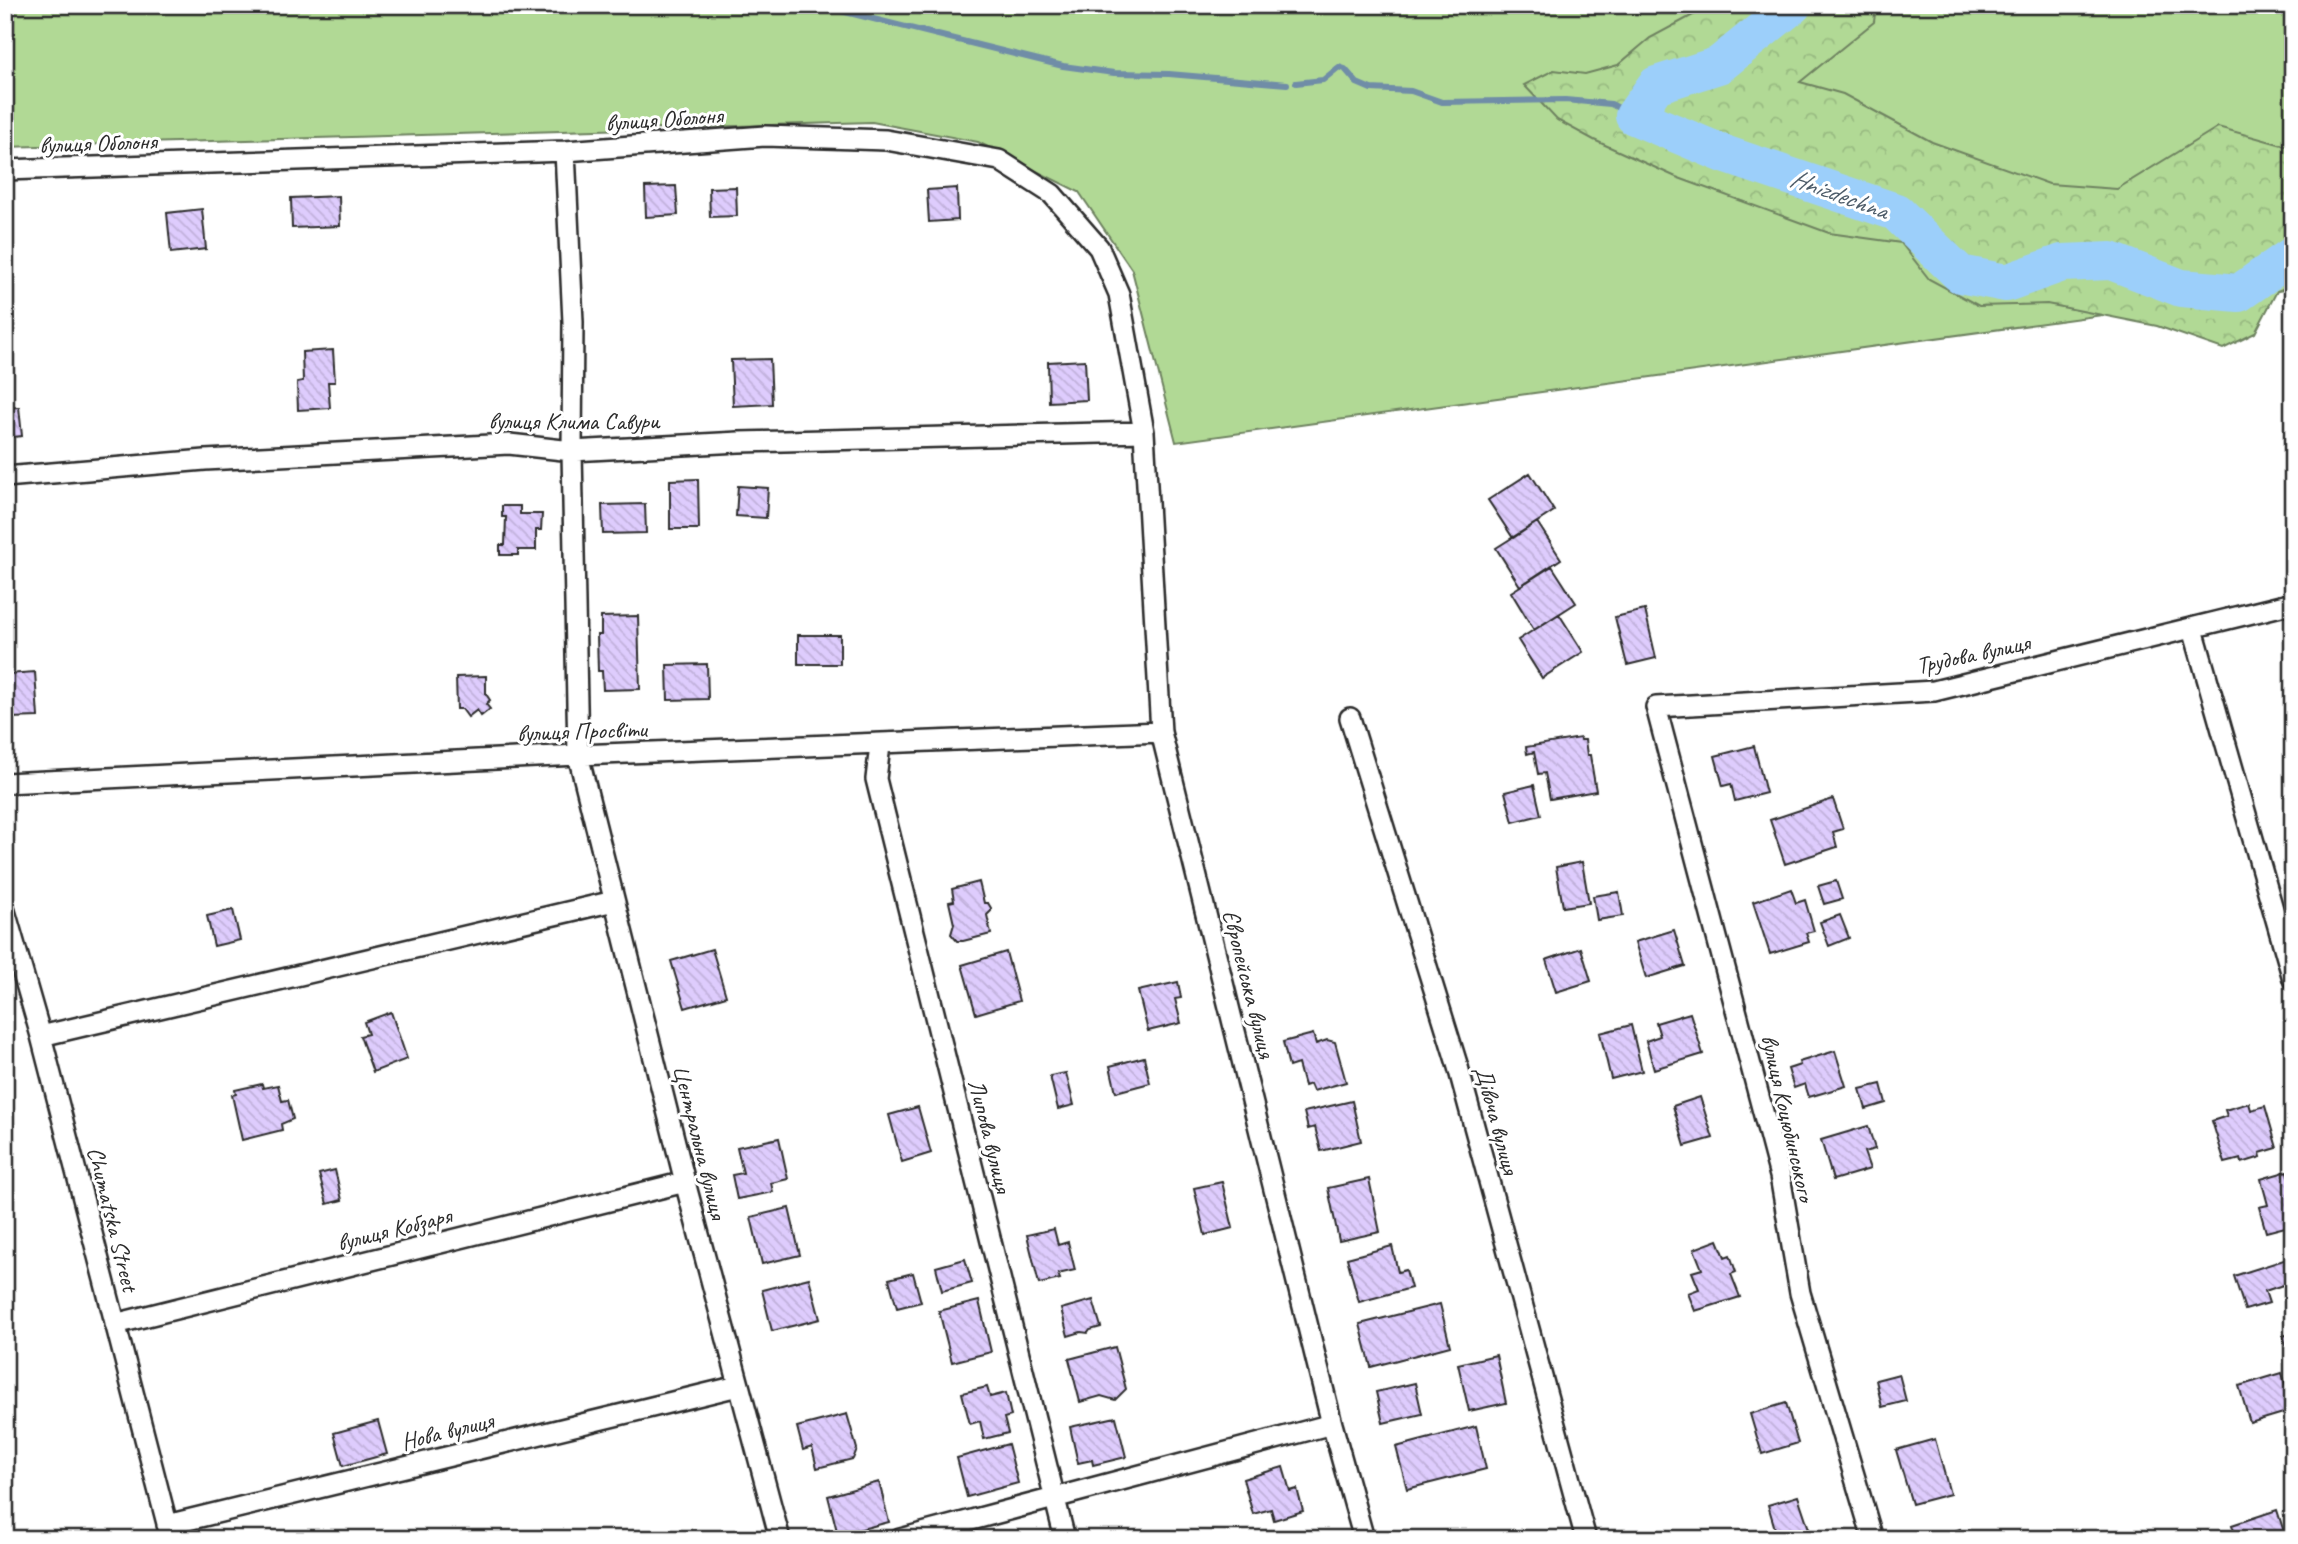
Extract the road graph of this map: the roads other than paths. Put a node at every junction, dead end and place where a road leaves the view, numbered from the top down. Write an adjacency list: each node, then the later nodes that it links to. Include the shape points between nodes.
1 (565, 151): 2 (street, вулиця Оболоня); 3 (street, вулиця Оболоня, via 765,136 886,139 999,160 1052,194 1099,248 1119,294); 4 (street, Центральна вулиця, via 573,323)
2 (5, 170)
3 (1144, 432): 4 (street, вулиця Клима Савури); 10 (street, Європейська вулиця)
4 (572, 450): 5 (street, вулиця Клима Савури, via 509,444 205,460); 12 (street, Центральна вулиця)
5 (5, 477)
6 (2293, 603): 7 (street, Трудова вулиця)
7 (2193, 629): 8 (street, Трудова вулиця, via 1934,691); 16 (street)
8 (1656, 707): 29 (street, вулиця Коцюбинського, via 1780,1176 1800,1293)
9 (1350, 718): 28 (street, Дівоча вулиця, via 1458,1067)
10 (1161, 732): 11 (street, вулиця Просвіти); 21 (street, Європейська вулиця)
11 (880, 745): 12 (street, вулиця Просвіти); 22 (street, Липова вулиця, via 876,779)
12 (578, 755): 13 (street, вулиця Просвіти); 14 (street, Центральна вулиця)
13 (5, 783)
14 (614, 901): 17 (street); 18 (street, Центральна вулиця)
15 (5, 911): 17 (street, Chumatska Street)
16 (2293, 979)
17 (41, 1036): 19 (street, Chumatska Street)
18 (685, 1182): 19 (street, вулиця Кобзаря); 20 (street, Центральна вулиця)
19 (115, 1324): 23 (street, Chumatska Street)
20 (738, 1386): 23 (street, Нова вулиця); 24 (street, Центральна вулиця)
21 (1332, 1424): 22 (street); 27 (street, Європейська вулиця)
22 (1055, 1499): 25 (street); 26 (street, Липова вулиця)
23 (169, 1532)
24 (780, 1539)
25 (900, 1539)
26 (1065, 1539)
27 (1364, 1539)
28 (1586, 1539)
29 (1873, 1539)

